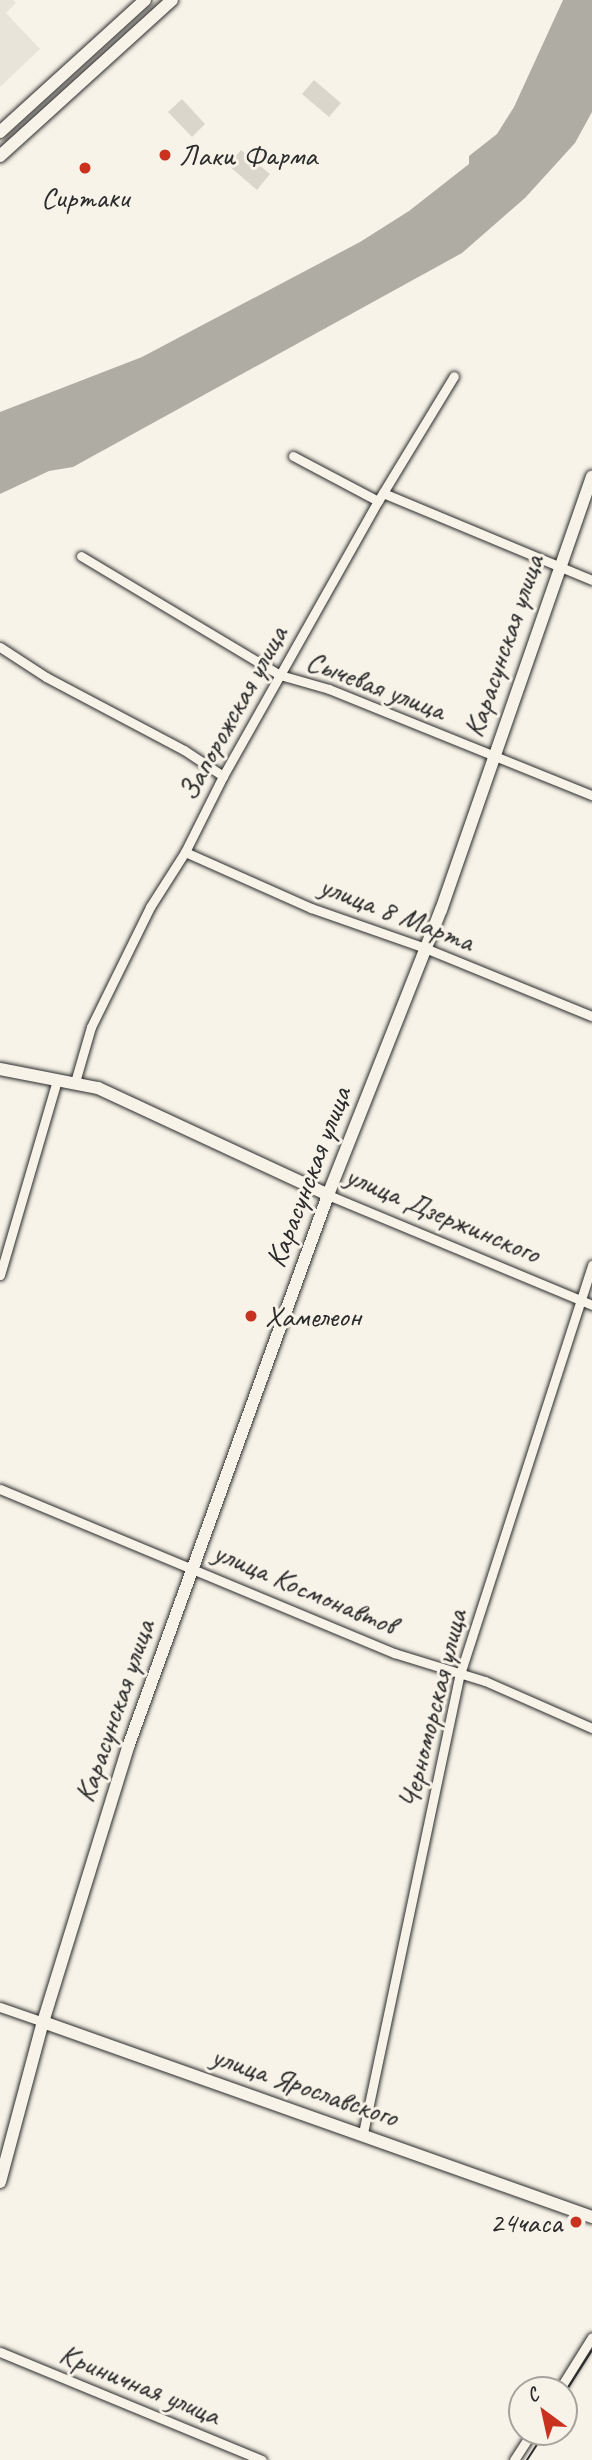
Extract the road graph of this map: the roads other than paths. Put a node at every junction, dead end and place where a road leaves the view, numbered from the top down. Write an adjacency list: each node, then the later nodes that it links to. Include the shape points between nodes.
1 (145, 0): 3 (street)
2 (172, 0): 4 (street)
3 (0, 132)
4 (0, 156)
5 (454, 376): 8 (street, Запорожская улица)
6 (293, 456): 8 (street)
7 (592, 477): 10 (street, Карасунская улица)
8 (381, 497): 10 (street); 13 (street, Запорожская улица)
9 (81, 556): 13 (street, Сычевая улица)
10 (558, 568): 11 (street); 14 (street, Карасунская улица)
11 (592, 580)
12 (0, 647): 15 (street)
13 (280, 675): 14 (street, Сычевая улица, via 329,689); 15 (street, Запорожская улица)
14 (492, 756): 16 (street, Сычевая улица); 18 (street, Карасунская улица)
15 (223, 776): 17 (street, Запорожская улица)
16 (592, 795)
17 (185, 852): 18 (street, улица 8 Марта, via 311,908); 22 (street, Запорожская улица, via 150,907 91,1027)
18 (425, 948): 19 (street, улица 8 Марта); 23 (street, Карасунская улица)
19 (592, 1016)
20 (0, 1069): 21 (street, улица Дзержинского)
21 (57, 1080): 22 (street, улица Дзержинского); 25 (street)
22 (75, 1083): 23 (street, улица Дзержинского, via 109,1093)
23 (328, 1195): 26 (street, улица Дзержинского); 29 (street, Карасунская улица)
24 (592, 1265): 26 (street, Черноморская улица)
25 (0, 1275)
26 (581, 1300): 27 (street, улица Дзержинского); 30 (street, Черноморская улица)
27 (592, 1305)
28 (0, 1489): 29 (street, улица Космонавтов)
29 (191, 1566): 30 (street, улица Космонавтов, via 394,1653); 33 (street, Карасунская улица, via 128,1747)
30 (460, 1674): 31 (street, улица Космонавтов); 34 (street, Черноморская улица)
31 (592, 1728)
32 (0, 2007): 33 (street, улица Ярославского)
33 (43, 2022): 34 (street, улица Ярославского); 35 (street, Карасунская улица)
34 (363, 2133): 36 (street, улица Ярославского)
35 (0, 2182)
36 (592, 2217)
37 (592, 2337): 39 (street)
38 (0, 2352): 40 (street, Криничная улица)
39 (568, 2376)
40 (262, 2460)

